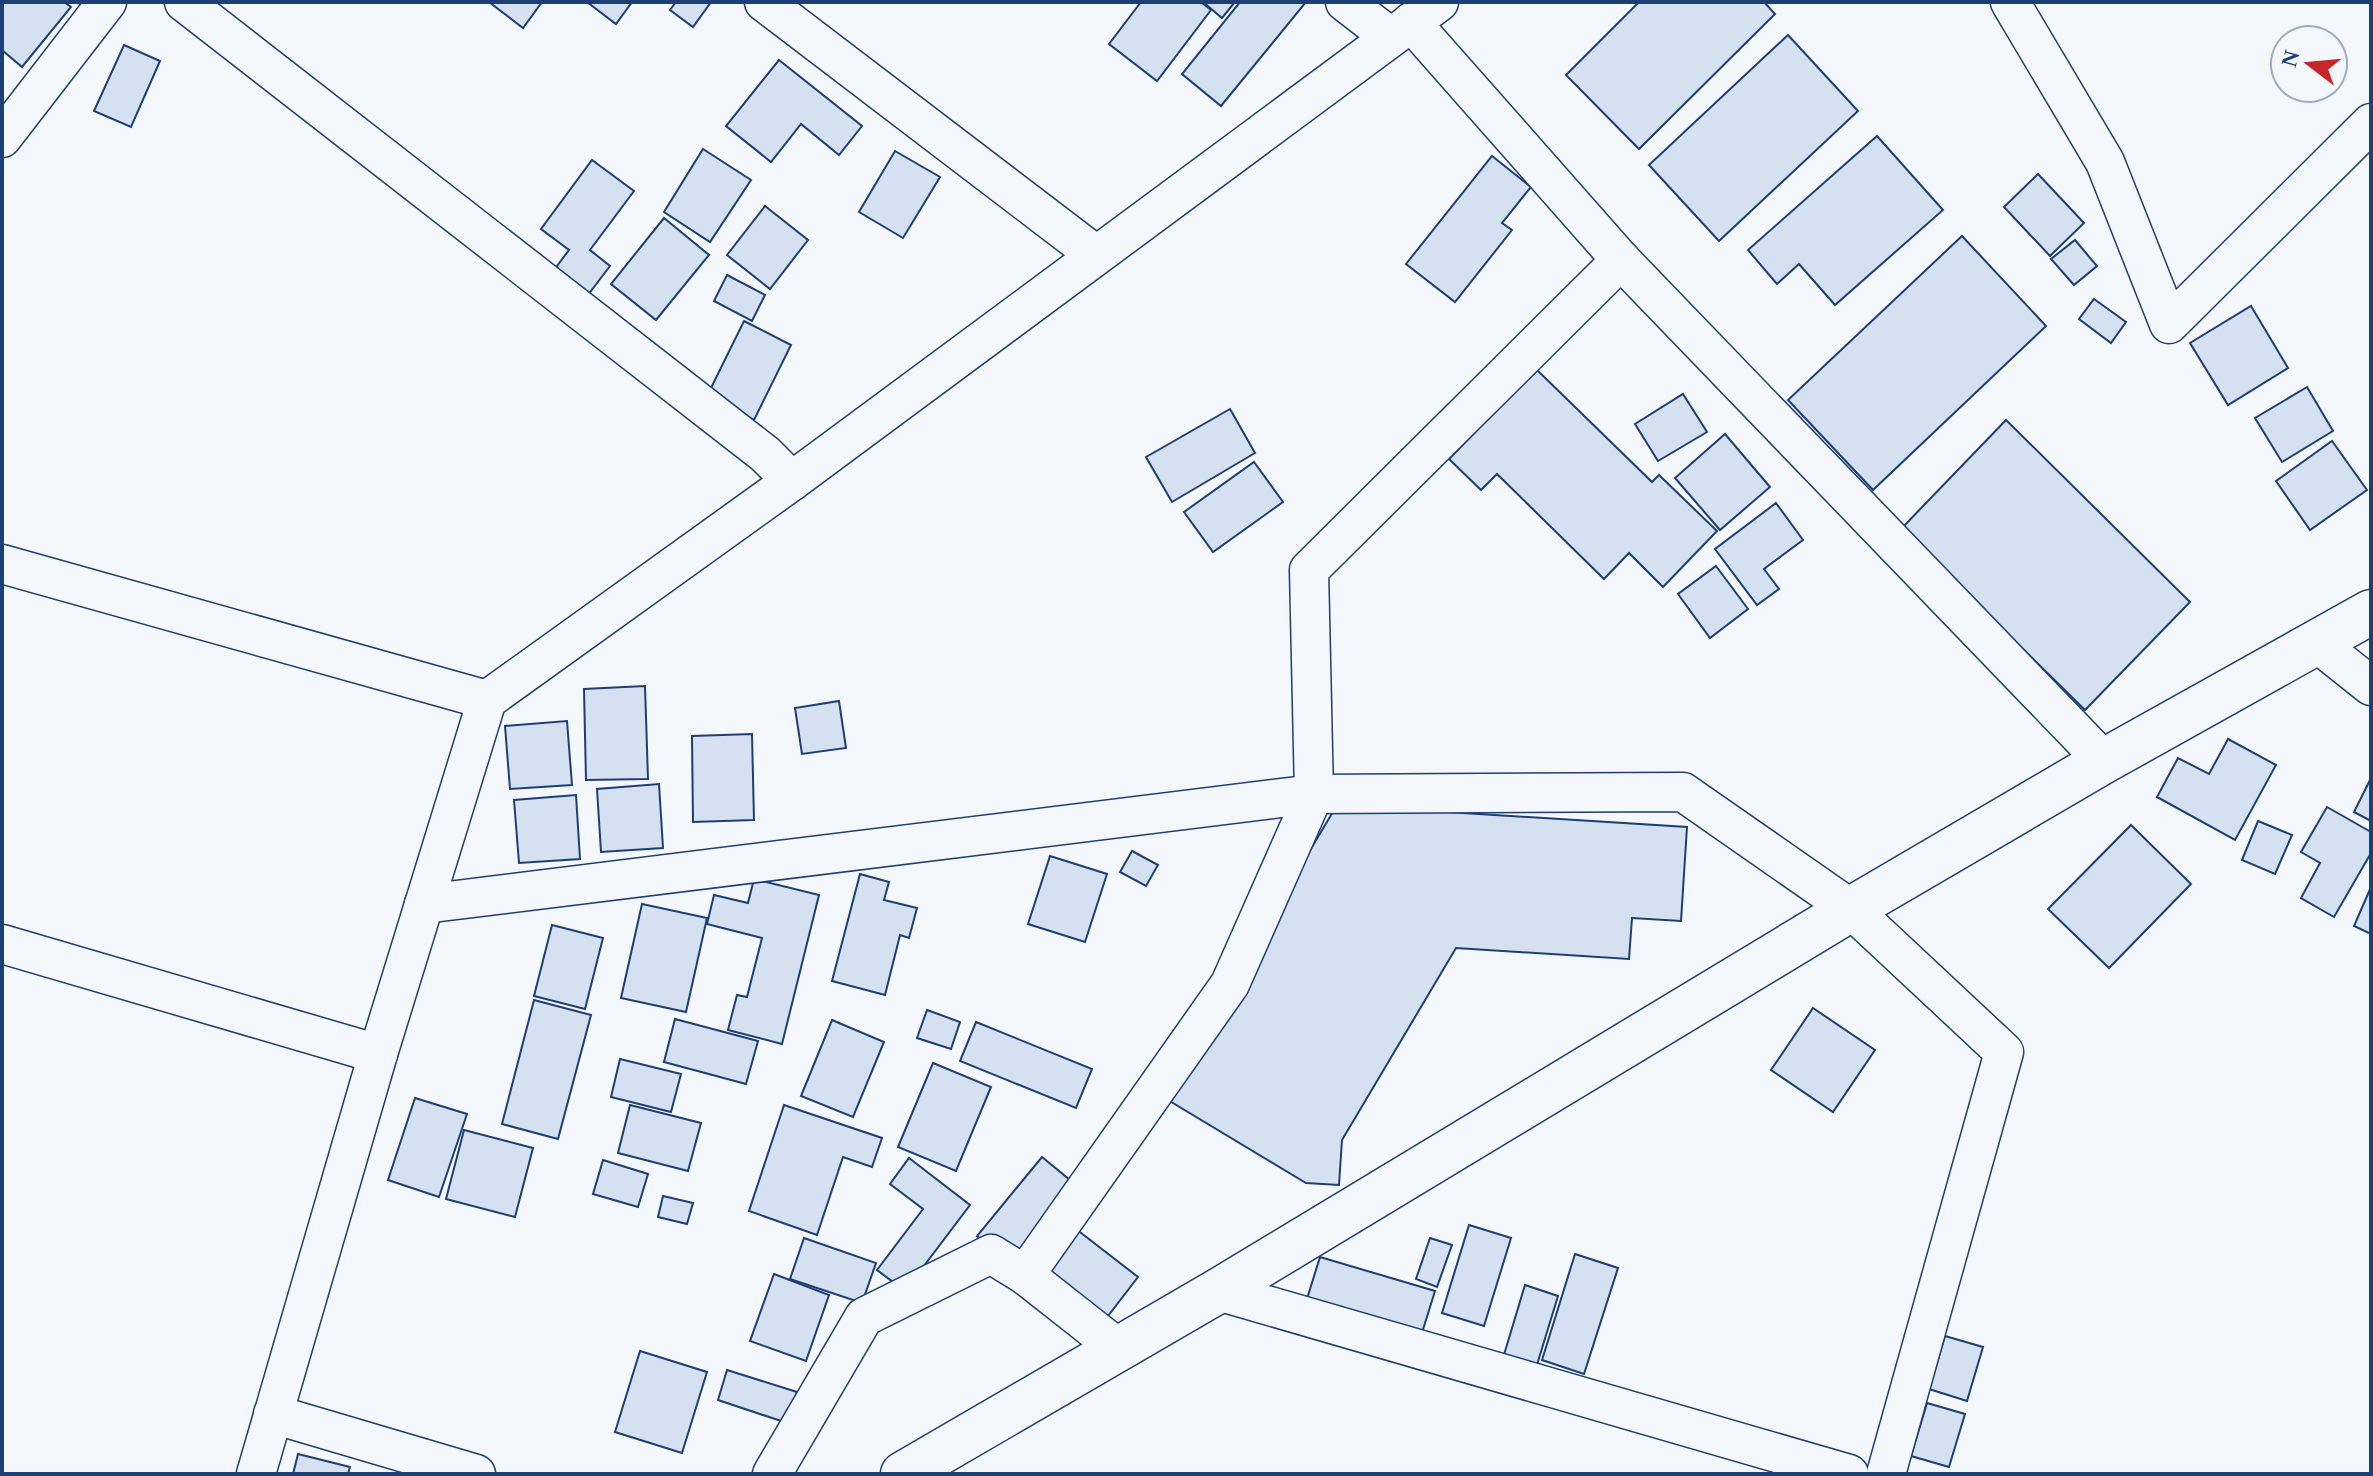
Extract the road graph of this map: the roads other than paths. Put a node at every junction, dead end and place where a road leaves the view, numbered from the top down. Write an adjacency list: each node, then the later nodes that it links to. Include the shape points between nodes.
1 (107, 2): 8 (street)
2 (184, 2): 11 (street, via 765,454)
3 (764, 2): 9 (street)
4 (1345, 2): 6 (street)
5 (2010, 2): 7 (street, via 2105,162 2169,324)
6 (1413, 20): 9 (street); 10 (street)
7 (2371, 123)
8 (2, 138)
9 (1096, 255): 11 (street)
10 (1621, 260): 17 (street); 18 (street, via 1309,570)
11 (792, 481): 16 (street)
12 (2, 564): 16 (street)
13 (2371, 612): 14 (street)
14 (2317, 643): 15 (street); 17 (street)
15 (2371, 686)
16 (487, 700): 19 (street)
17 (2104, 761): 20 (street)
18 (1314, 794): 19 (street); 20 (street, via 1683,792); 23 (street, via 1230,984)
19 (424, 904): 22 (street)
20 (1851, 909): 24 (street); 32 (street, via 2004,1052)
21 (2, 944): 22 (street)
22 (378, 1054): 26 (street)
23 (1025, 1275): 25 (street); 29 (street, via 991,1254 864,1317)
24 (1218, 1291): 25 (street); 31 (street)
25 (1119, 1349): 30 (street)
26 (273, 1414): 27 (street); 28 (street)
27 (256, 1474)
28 (476, 1474)
29 (772, 1474)
30 (903, 1474)
31 (1849, 1474)
32 (1886, 1474)

